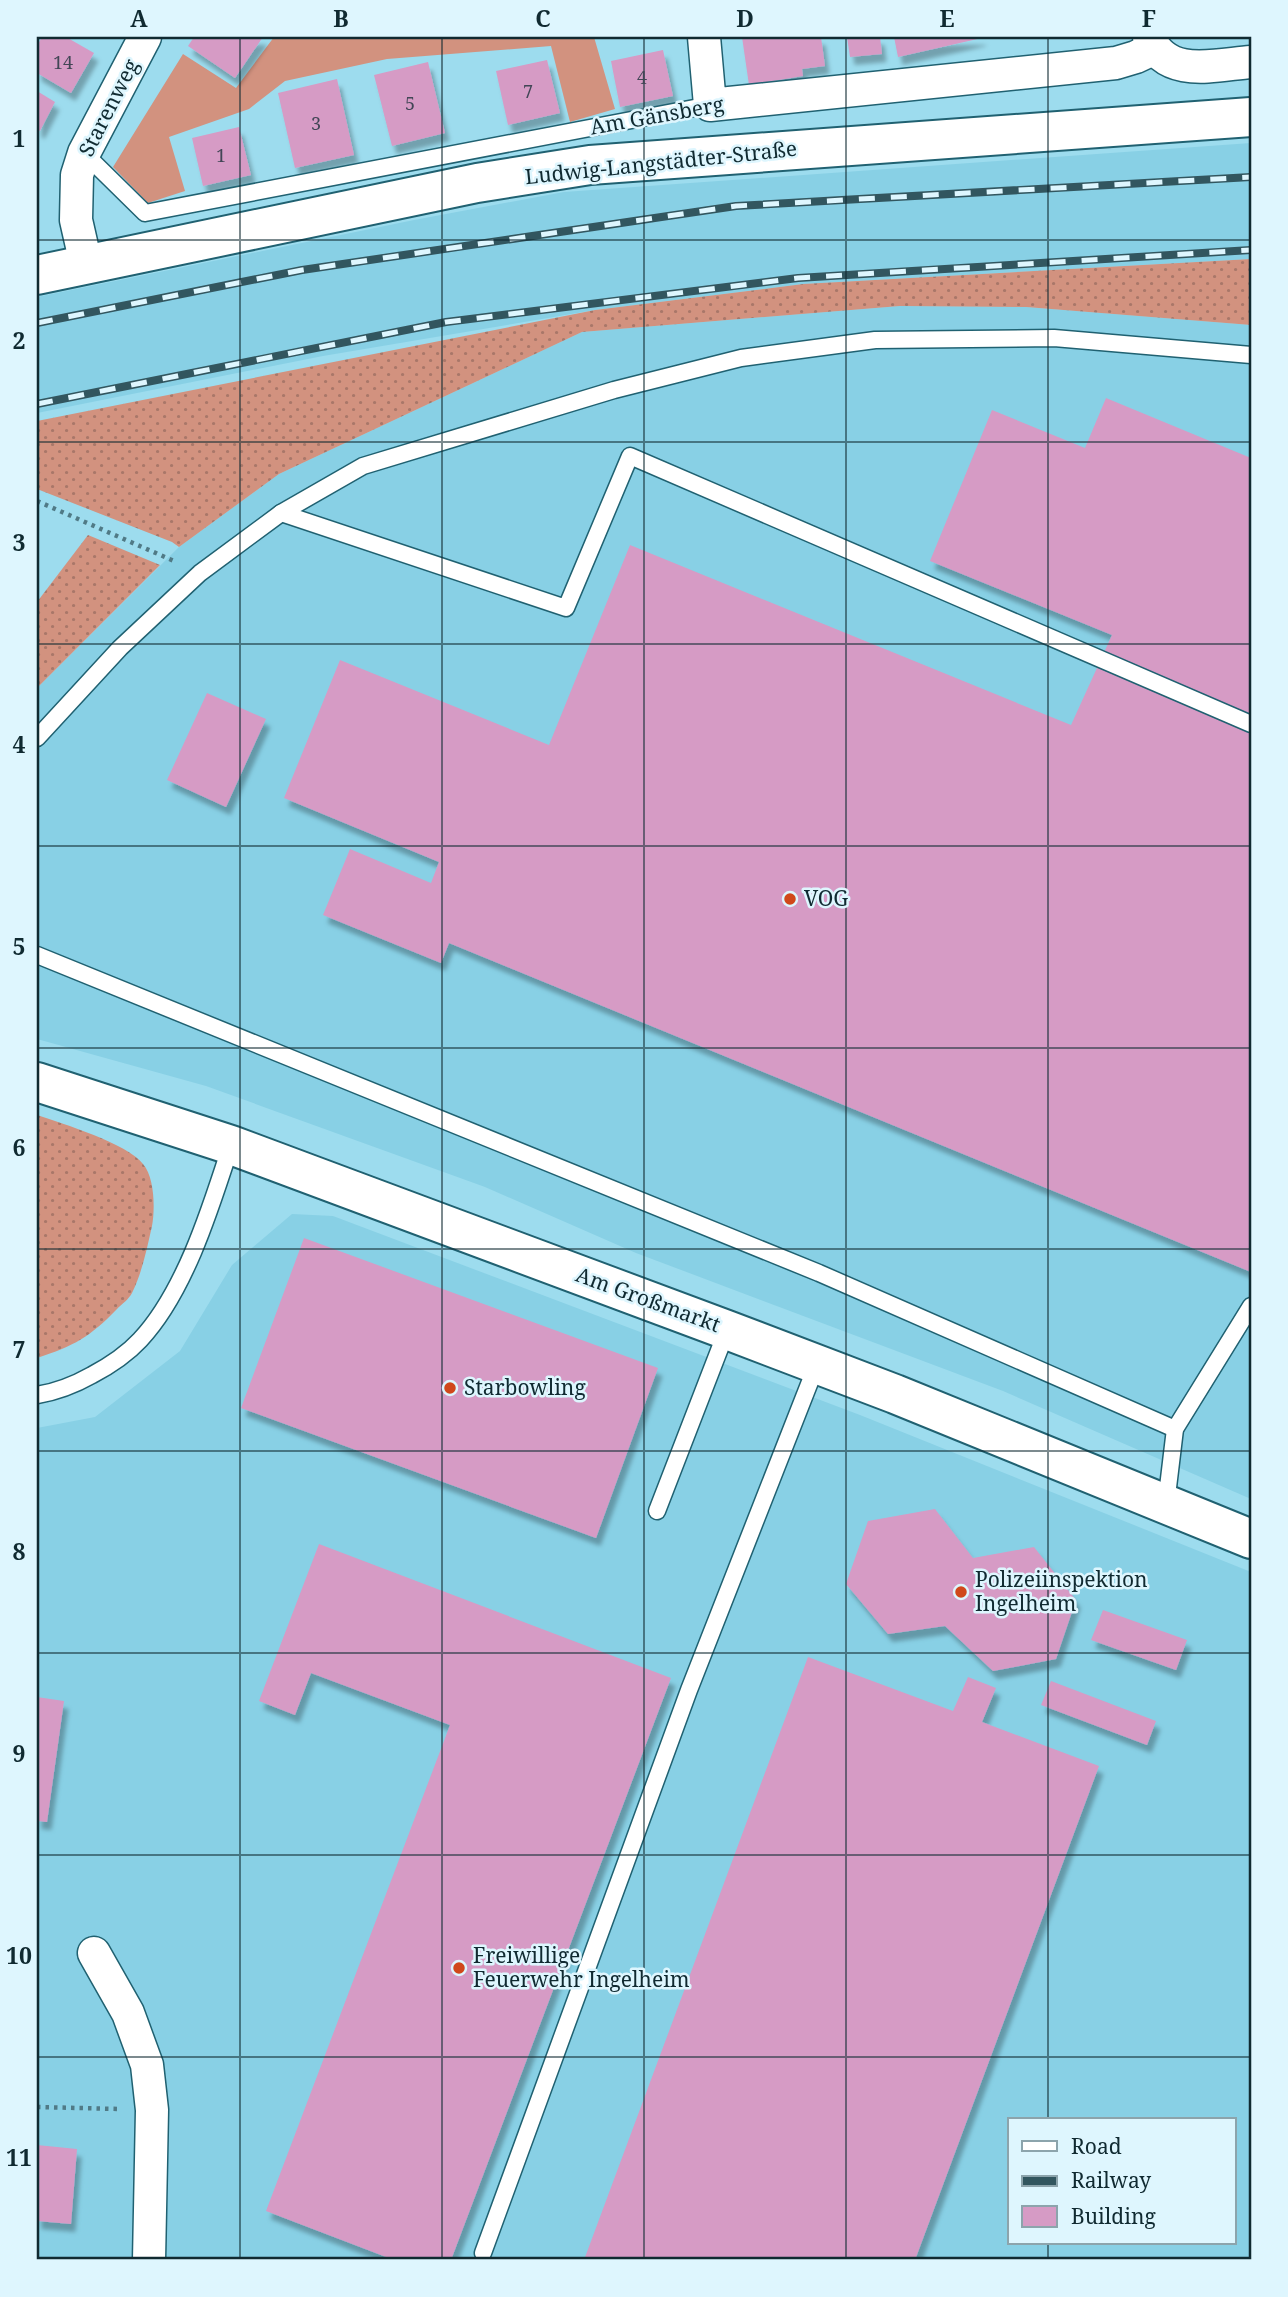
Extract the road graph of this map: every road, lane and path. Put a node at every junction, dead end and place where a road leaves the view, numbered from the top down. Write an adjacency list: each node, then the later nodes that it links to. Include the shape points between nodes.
1 (145, 37): 7 (street, Starenweg)
2 (704, 37): 5 (street)
3 (1151, 43): 4 (street, Am Gänsberg, via 1163,59 1177,64); 5 (street, Am Gänsberg, via 1136,57 1116,63)
4 (1251, 62)
5 (710, 105): 7 (lane, Am Gänsberg, via 145,213)
6 (1251, 117): 8 (main road, Ludwig-Langstädter-Straße, via 590,165 477,183)
7 (84, 153): 8 (street, Starenweg, via 75,196)
8 (86, 264): 9 (main road, Ludwig-Langstädter-Straße)
9 (37, 275)
10 (1251, 355): 12 (lane, via 1054,338 875,340 741,358 614,390 363,466)
11 (37, 501): 13 (path)
12 (281, 513): 13 (lane); 14 (lane, via 566,608 630,456)
13 (200, 573): 15 (lane, via 120,648)
14 (1251, 724)
15 (37, 738)
16 (37, 955): 23 (lane, via 819,1273)
17 (37, 1082): 18 (main road, Am Großmarkt)
18 (231, 1145): 20 (main road, Am Großmarkt); 22 (lane, via 210,1210 153,1325 110,1365 78,1382)
19 (1251, 1306): 23 (lane)
20 (727, 1330): 21 (main road, Am Großmarkt); 25 (lane)
21 (817, 1364): 24 (main road, Am Großmarkt); 30 (lane, via 684,1703)
22 (37, 1395)
23 (1175, 1429): 24 (lane)
24 (1166, 1504): 26 (main road, Am Großmarkt)
25 (657, 1511)
26 (1251, 1539)
27 (94, 1953): 29 (street, via 128,2013 147,2066)
28 (37, 2107): 29 (path)
29 (152, 2110): 31 (street)
30 (483, 2253)
31 (149, 2260)

